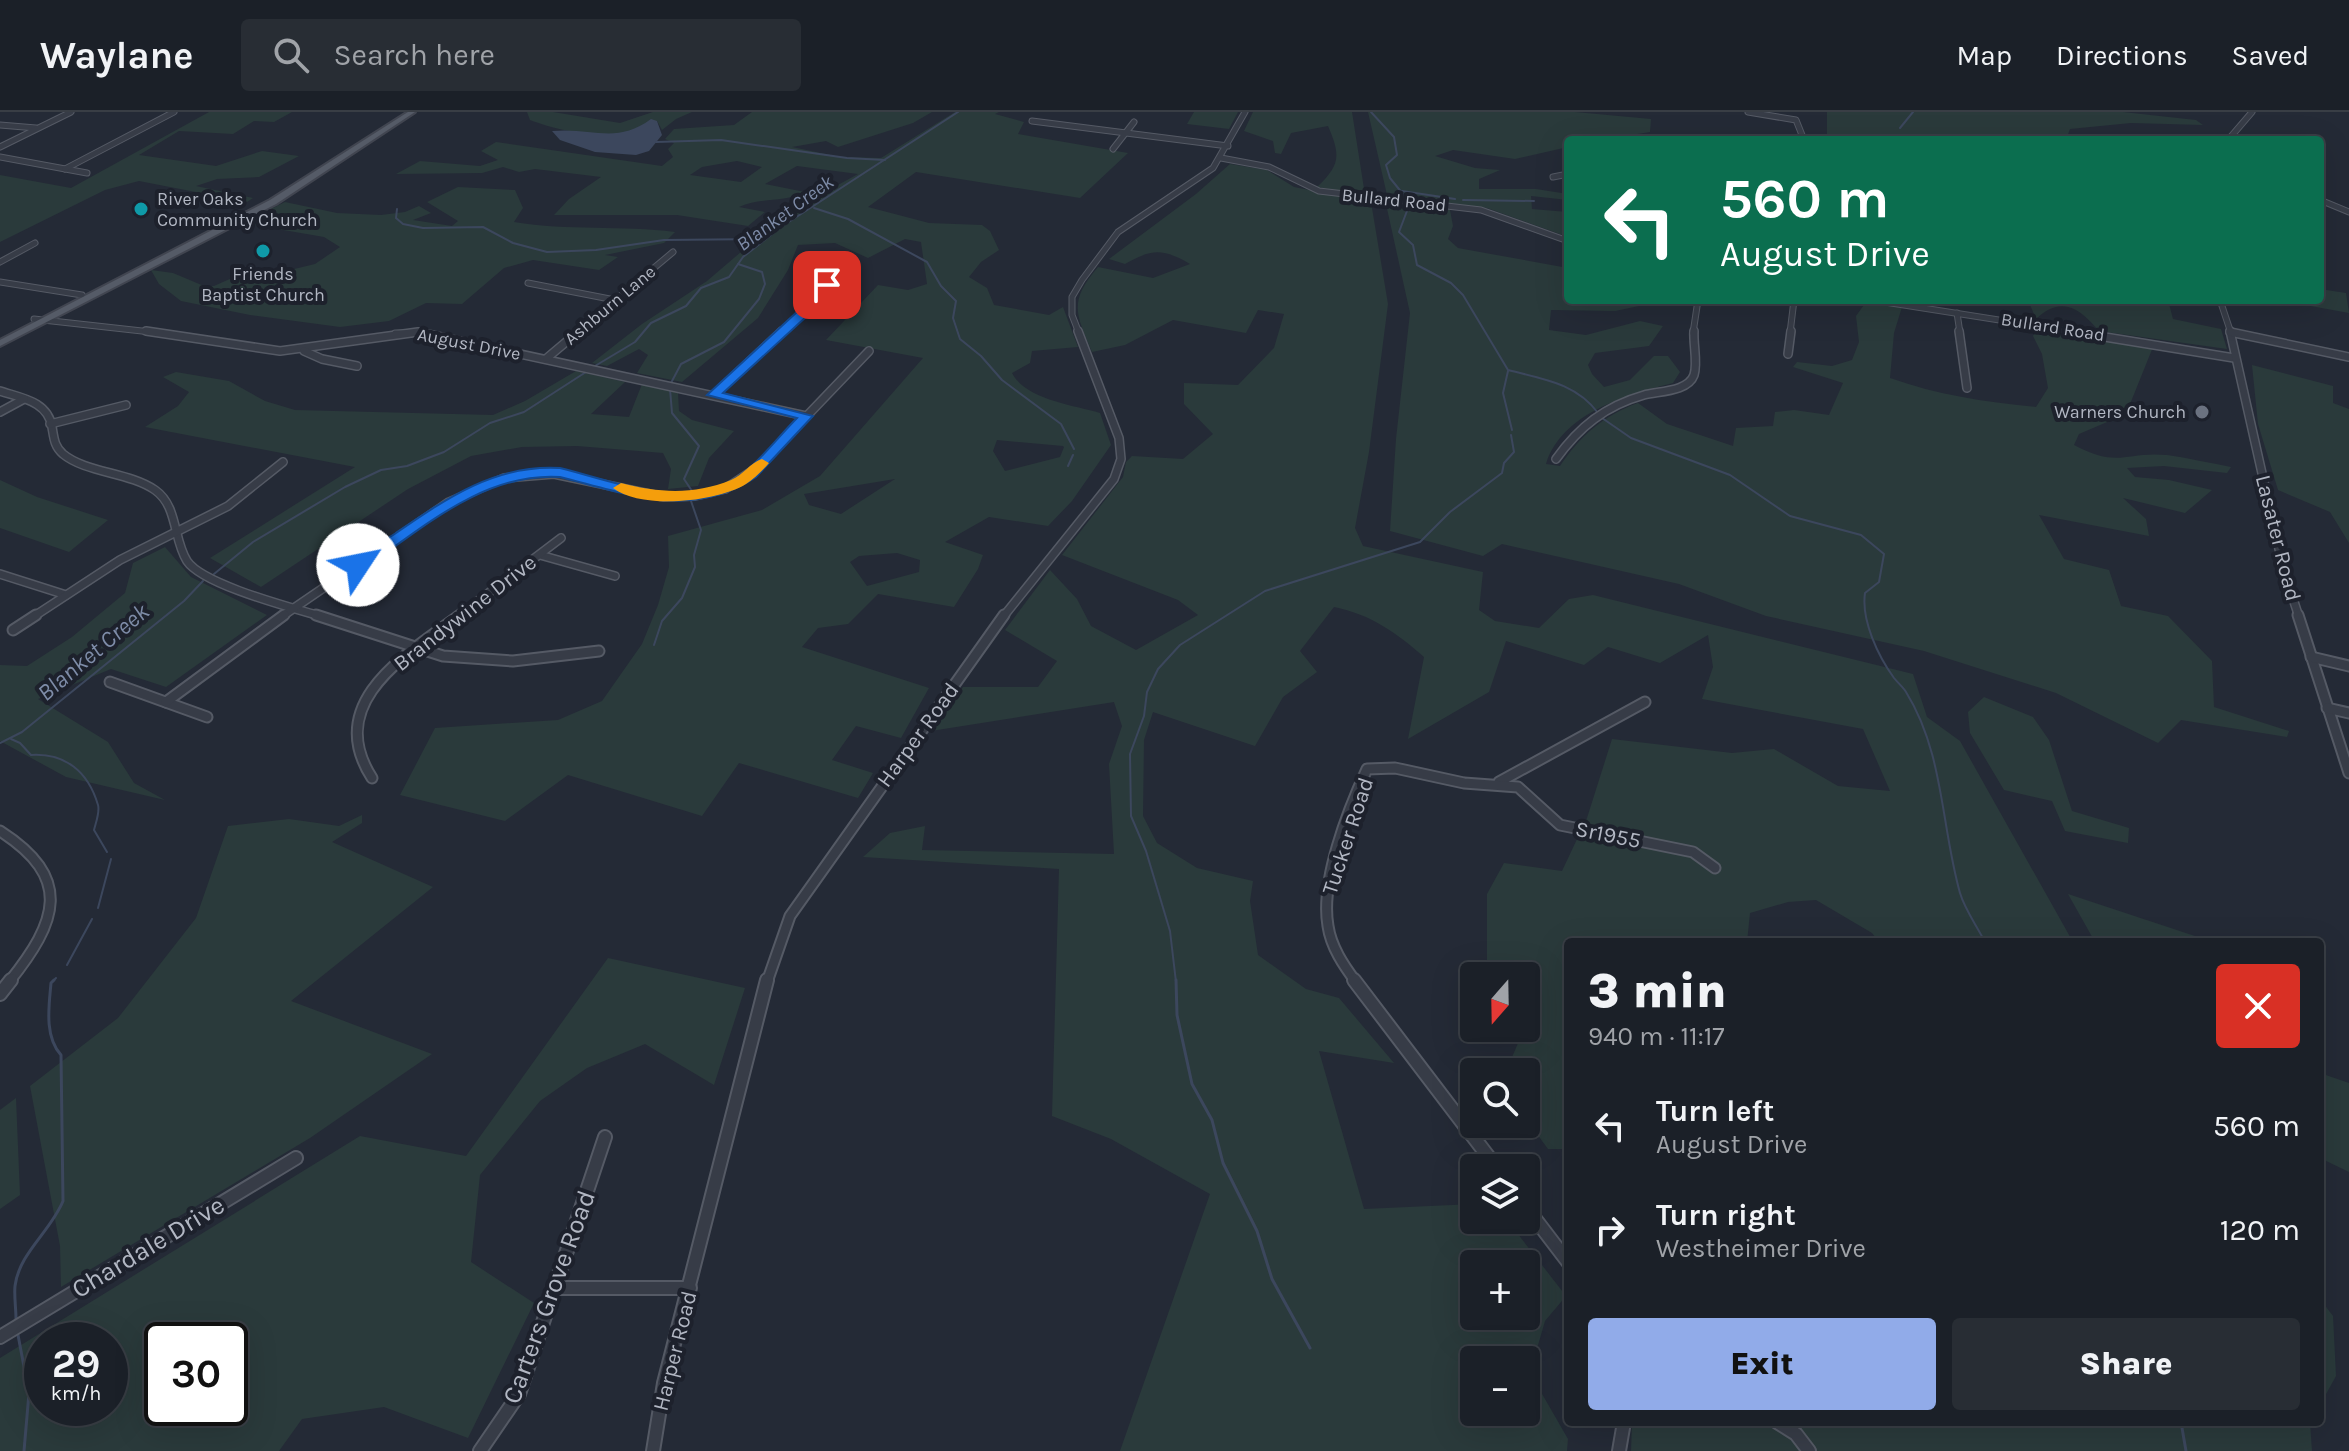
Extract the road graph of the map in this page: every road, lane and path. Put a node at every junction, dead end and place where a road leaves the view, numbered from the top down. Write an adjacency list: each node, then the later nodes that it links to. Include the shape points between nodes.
1 (71, 112): 11 (street)
2 (174, 112): 20 (street)
3 (403, 112): 33 (main road, via 296,183)
4 (412, 112): 40 (main road, via 293,190)
5 (1245, 112): 15 (street, Harper Road)
6 (1748, 112): 13 (street, via 1796,120)
7 (2250, 112): 14 (street)
8 (1032, 121): 12 (street)
9 (1134, 122): 12 (street)
10 (0, 125): 11 (street)
11 (39, 129): 16 (street)
12 (1126, 133): 15 (street); 17 (street)
13 (1802, 136)
14 (2231, 136)
15 (1228, 146): 19 (street, Harper Road)
16 (0, 147)
17 (1113, 149)
18 (0, 157): 20 (street)
19 (1221, 158): 26 (street, Bullard Road, via 1269,167 1319,191 1481,210); 92 (street, Harper Road, via 1196,182 1118,232 1072,297 1072,315 1119,438 1119,468 1094,507 1003,617 790,916 760,1001)
20 (65, 169): 21 (street)
21 (87, 173)
22 (1564, 175): 23 (street)
23 (1553, 177)
24 (2324, 202): 25 (street)
25 (2349, 212)
26 (1564, 240)
27 (35, 243): 29 (street)
28 (673, 252): 34 (street, Ashburn Lane)
29 (0, 262)
30 (0, 282): 33 (street)
31 (528, 283): 34 (street)
32 (827, 285): 53 (street)
33 (82, 295): 40 (main road)
34 (615, 300): 48 (street, Ashburn Lane)
35 (1697, 304): 59 (street, via 1691,379 1592,418)
36 (1794, 304): 46 (street)
37 (1898, 304): 39 (street, Bullard Road)
38 (2221, 304): 41 (street, Lasater Road)
39 (1957, 313): 49 (street, Bullard Road); 51 (street)
40 (39, 319): 42 (main road); 43 (main road); 44 (street, August Drive)
41 (2230, 332): 47 (street); 49 (street, Lasater Road)
42 (0, 336)
43 (0, 343)
44 (304, 351): 48 (street, August Drive, via 384,333 418,332); 50 (street)
45 (869, 351): 57 (street)
46 (1788, 354)
47 (2349, 357)
48 (547, 358): 53 (street, August Drive)
49 (2234, 358): 71 (street, Lasater Road, via 2284,571)
50 (357, 366)
51 (1967, 388)
52 (0, 391): 54 (street)
53 (714, 395): 57 (street, August Drive)
54 (24, 399): 56 (street); 58 (street, via 41,406)
55 (126, 405): 58 (street)
56 (0, 412)
57 (806, 416): 67 (street, via 751,474 717,491 655,497 544,471 483,485)
58 (50, 424): 61 (street, via 59,453 158,492 167,502)
59 (1556, 459)
60 (283, 462): 61 (street, via 228,506)
61 (176, 532): 66 (street); 67 (street, via 188,563 202,575)
62 (561, 538): 63 (street, Brandywine Drive)
63 (540, 555): 65 (street); 69 (street, Brandywine Drive)
64 (0, 574): 66 (street)
65 (615, 576)
66 (66, 595): 68 (street)
67 (294, 609): 69 (street); 74 (street)
68 (13, 630)
69 (416, 648): 70 (street, via 490,661); 80 (street, Brandywine Drive, via 379,681 361,711 356,746)
70 (599, 651)
71 (2311, 657): 72 (street); 76 (street, Lasater Road)
72 (2349, 666)
73 (110, 682): 74 (street)
74 (166, 702): 78 (street)
75 (1645, 702): 81 (street, Tucker Road)
76 (2327, 708): 77 (street); 79 (street, Lasater Road)
77 (2349, 713)
78 (207, 717)
79 (2349, 773)
80 (372, 778)
81 (1496, 783): 82 (street, Tucker Road); 87 (street, Tucker Road, via 1464,783 1395,768 1367,769 1331,879 1326,914 1332,941 1348,971)
82 (1510, 785): 84 (street, Sr1955, via 1525,791 1560,825 1693,852)
83 (2, 834): 85 (street, via 18,839 44,864 51,897 35,945)
84 (1715, 868)
85 (0, 994)
86 (605, 1137): 91 (street, Carters Grove Road)
87 (1486, 1154)
88 (296, 1158): 93 (street, Chardale Drive)
89 (1540, 1225): 90 (street)
90 (1564, 1257)
91 (557, 1288): 92 (street); 96 (street, Carters Grove Road, via 519,1394)
92 (690, 1288): 97 (street, Harper Road, via 664,1383)
93 (0, 1337)
94 (1623, 1426): 98 (street)
95 (1783, 1426): 99 (street)
96 (480, 1451)
97 (653, 1451)
98 (1619, 1451)
99 (1809, 1451)

